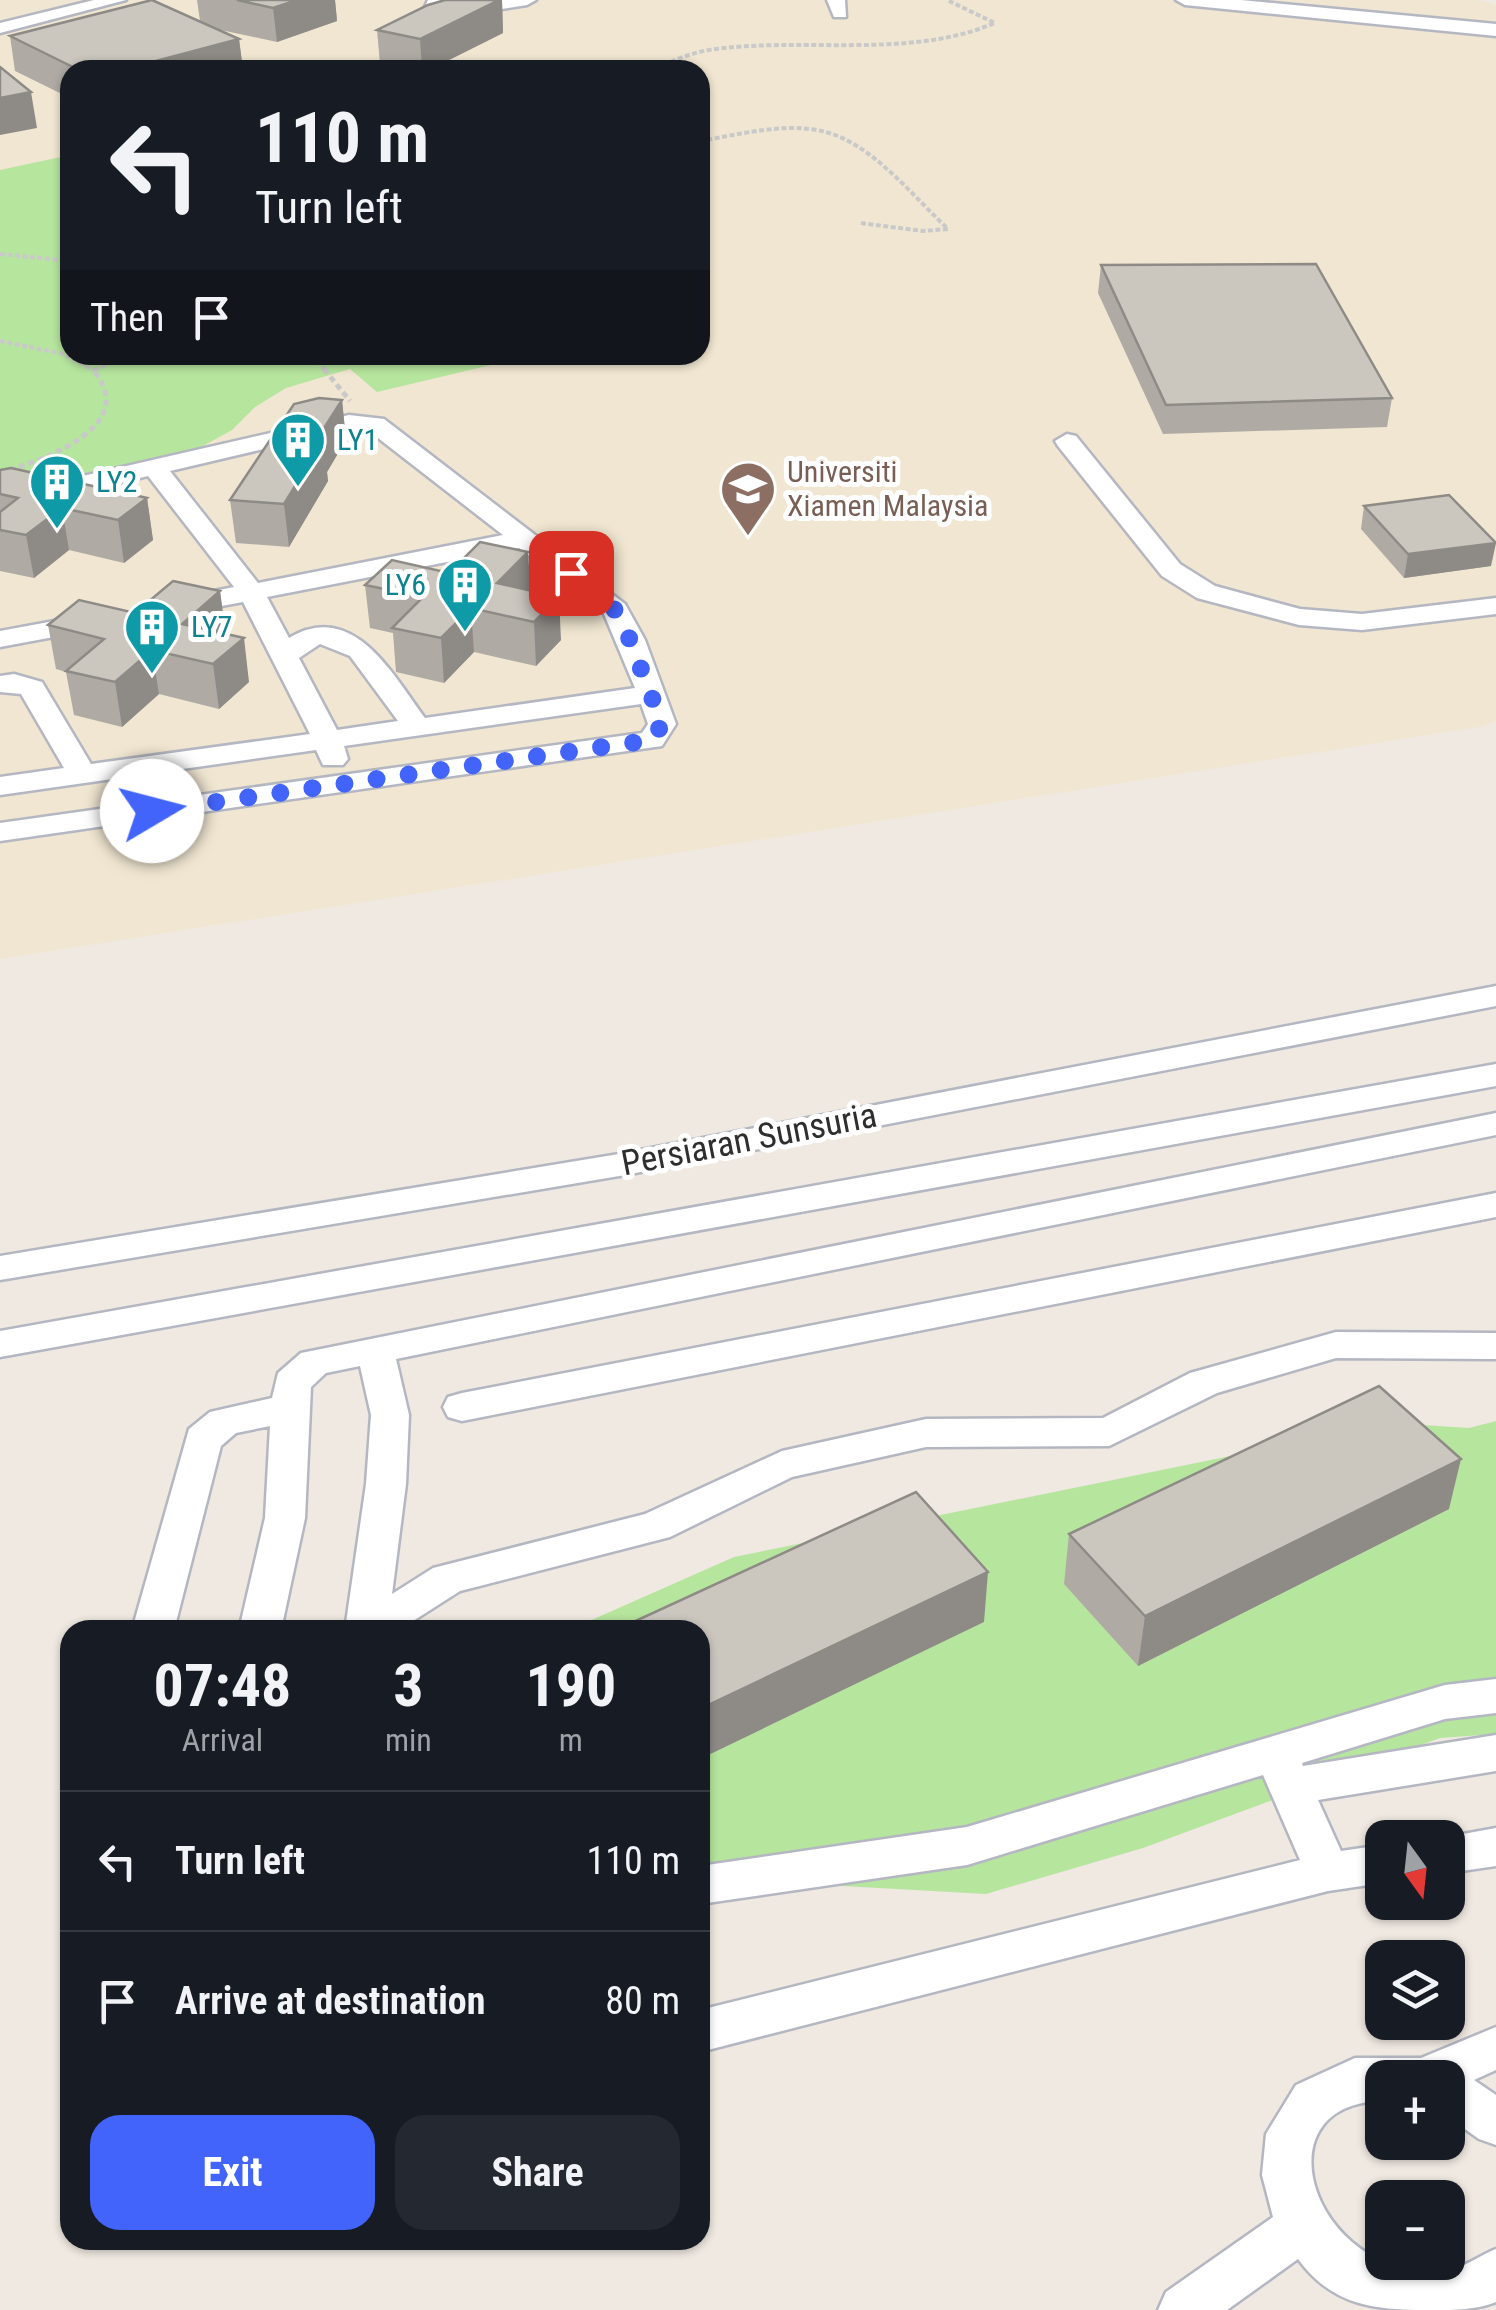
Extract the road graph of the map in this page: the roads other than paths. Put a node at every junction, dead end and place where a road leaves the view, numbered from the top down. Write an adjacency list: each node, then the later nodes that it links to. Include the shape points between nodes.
1 (116, 0): 5 (street)
2 (436, 0): 3 (street, via 430,15)
3 (527, 0)
4 (1186, 0): 6 (street)
5 (0, 28)
6 (1496, 30)
7 (1067, 440): 12 (street, via 1170,570 1206,592 1299,617 1362,622)
8 (155, 469): 9 (street); 10 (street, via 350,422 376,424); 11 (street)
9 (0, 504)
10 (525, 539): 11 (street); 18 (street, via 615,610)
11 (251, 592): 13 (street); 16 (street)
12 (1496, 606)
13 (154, 610)
14 (116, 617): 15 (street)
15 (0, 639)
16 (285, 657): 19 (street, via 310,635 349,642); 20 (street)
17 (0, 684): 21 (street, via 32,688)
18 (648, 695): 19 (street); 22 (street, via 662,724 652,740)
19 (418, 727): 20 (street)
20 (328, 740): 21 (street); 22 (street)
21 (82, 774): 23 (street)
22 (341, 784): 24 (street)
23 (0, 786)
24 (0, 832)
25 (1496, 996): 29 (street, Persiaran Sunsuria, via 625,1164)
26 (1496, 1075): 30 (street, Persiaran Sunsuria)
27 (1496, 1124): 32 (street)
28 (1496, 1205): 34 (street)
29 (0, 1268)
30 (0, 1344)
31 (1496, 1346): 38 (street, via 1336,1345 1204,1383 1108,1432 926,1432 782,1465 656,1526 448,1579)
32 (375, 1349): 33 (street, via 314,1362 292,1382); 37 (street, via 390,1415)
33 (293, 1407): 35 (street, via 224,1422 203,1439); 36 (street, via 286,1518)
34 (462, 1408)
35 (156, 1620)
36 (262, 1620)
37 (367, 1620)
38 (382, 1620)
39 (1496, 1696): 41 (street, via 1445,1702)
40 (1496, 1753): 41 (street)
41 (1284, 1771): 45 (street); 46 (street, via 967,1846)
42 (1496, 1847): 43 (street)
43 (1465, 1852)
44 (1365, 1867): 45 (street)
45 (1328, 1872): 47 (street)
46 (710, 1884)
47 (710, 2028)
48 (1496, 2048): 49 (street)
49 (1465, 2061)
50 (1365, 2076): 53 (street, via 1328,2089 1304,2108 1290,2134 1284,2163 1288,2195)
51 (1465, 2101): 52 (street)
52 (1496, 2122)
53 (1302, 2226): 54 (street, via 1329,2258 1365,2282 1406,2294 1448,2295); 55 (street)
54 (1492, 2285)
55 (1184, 2310)

